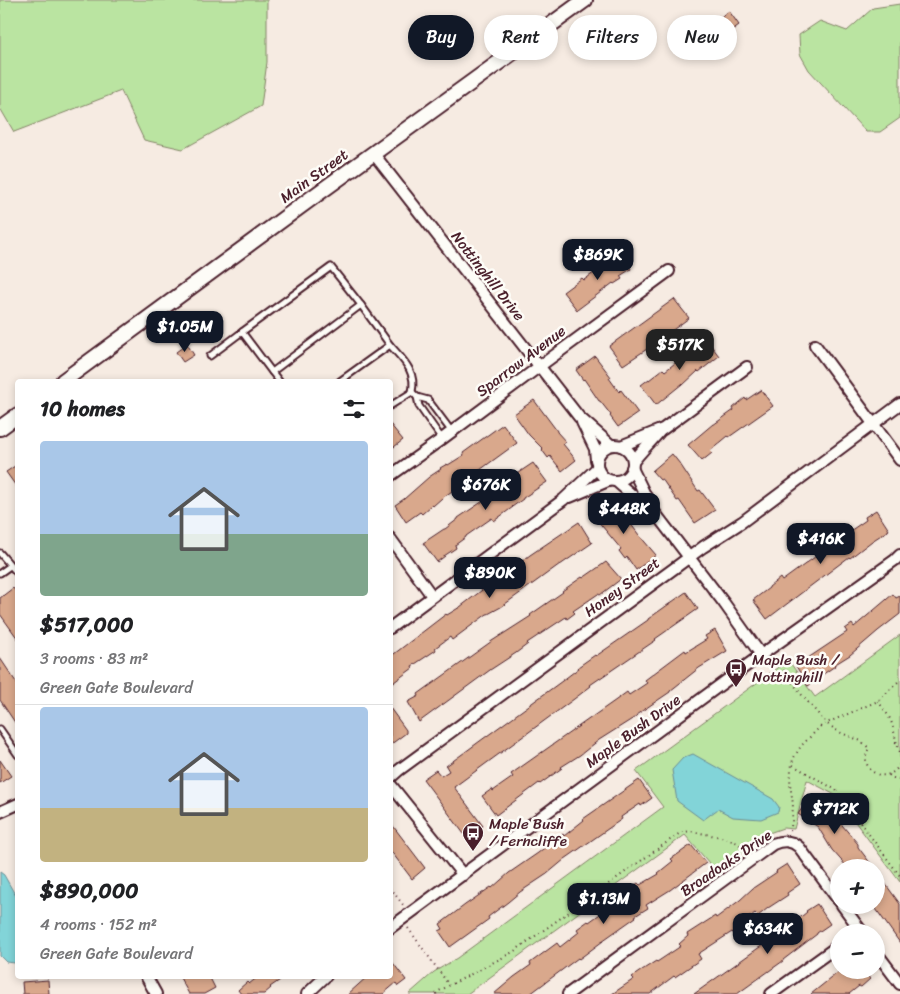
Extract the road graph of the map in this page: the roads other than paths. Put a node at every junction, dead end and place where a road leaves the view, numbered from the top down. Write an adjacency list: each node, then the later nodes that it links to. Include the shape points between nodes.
1 (585, 0): 2 (main road, Main Street)
2 (373, 153): 9 (street, Nottinghill Drive); 12 (main road, Main Street)
3 (669, 270): 9 (street, Sparrow Avenue)
4 (361, 305): 5 (lane, via 331,267); 6 (lane); 11 (lane)
5 (242, 332): 8 (lane); 11 (lane)
6 (390, 345): 14 (lane); 15 (lane, via 410,370)
7 (815, 345): 21 (street)
8 (210, 356)
9 (540, 366): 20 (street, Nottinghill Drive); 24 (street, Sparrow Avenue)
10 (747, 368): 23 (street)
11 (272, 372): 13 (lane)
12 (66, 379)
13 (277, 379)
14 (343, 379)
15 (412, 392): 16 (lane); 17 (lane)
16 (417, 397): 24 (lane, via 428,400); 25 (lane, via 419,406)
17 (393, 404)
18 (900, 404): 21 (street, Honey Street)
19 (15, 417): 22 (main road)
20 (579, 417): 26 (street, Nottinghill Drive); 28 (street, Nottinghill Drive, via 595,449)
21 (874, 424): 27 (street); 36 (street, Honey Street)
22 (0, 428)
23 (663, 429): 26 (street); 29 (street, via 638,454)
24 (452, 432): 25 (street, Sparrow Avenue)
25 (442, 439): 30 (street, Sparrow Avenue)
26 (616, 446): 28 (street, via 601,451); 29 (street, via 629,452)
27 (900, 460)
28 (596, 464): 31 (street, via 601,476); 32 (street)
29 (633, 465): 31 (street, via 627,477); 33 (street)
30 (393, 474)
31 (613, 481): 32 (street); 33 (street)
32 (563, 500): 41 (street)
33 (652, 509): 36 (street)
34 (393, 542): 41 (street)
35 (0, 553): 38 (lane)
36 (689, 558): 43 (street); 46 (street, Honey Street)
37 (898, 558): 43 (street, Maple Bush Drive)
38 (10, 566): 39 (lane); 40 (lane)
39 (15, 571)
40 (0, 573)
41 (432, 596): 42 (street)
42 (393, 626)
43 (765, 653): 50 (street, Maple Bush Drive)
44 (0, 730): 45 (lane)
45 (15, 751)
46 (393, 776)
47 (393, 788): 50 (street)
48 (15, 805): 49 (street)
49 (0, 812)
50 (463, 875): 52 (street, Maple Bush Drive)
51 (830, 889): 60 (street, Broadoaks Drive, via 799,846 788,840 780,841)
52 (393, 926)
53 (830, 951): 61 (street)
54 (885, 964): 57 (street)
55 (148, 979): 58 (street)
56 (323, 979): 59 (street)
57 (900, 984)
58 (156, 994)
59 (307, 994)
60 (568, 994)
61 (771, 994)

